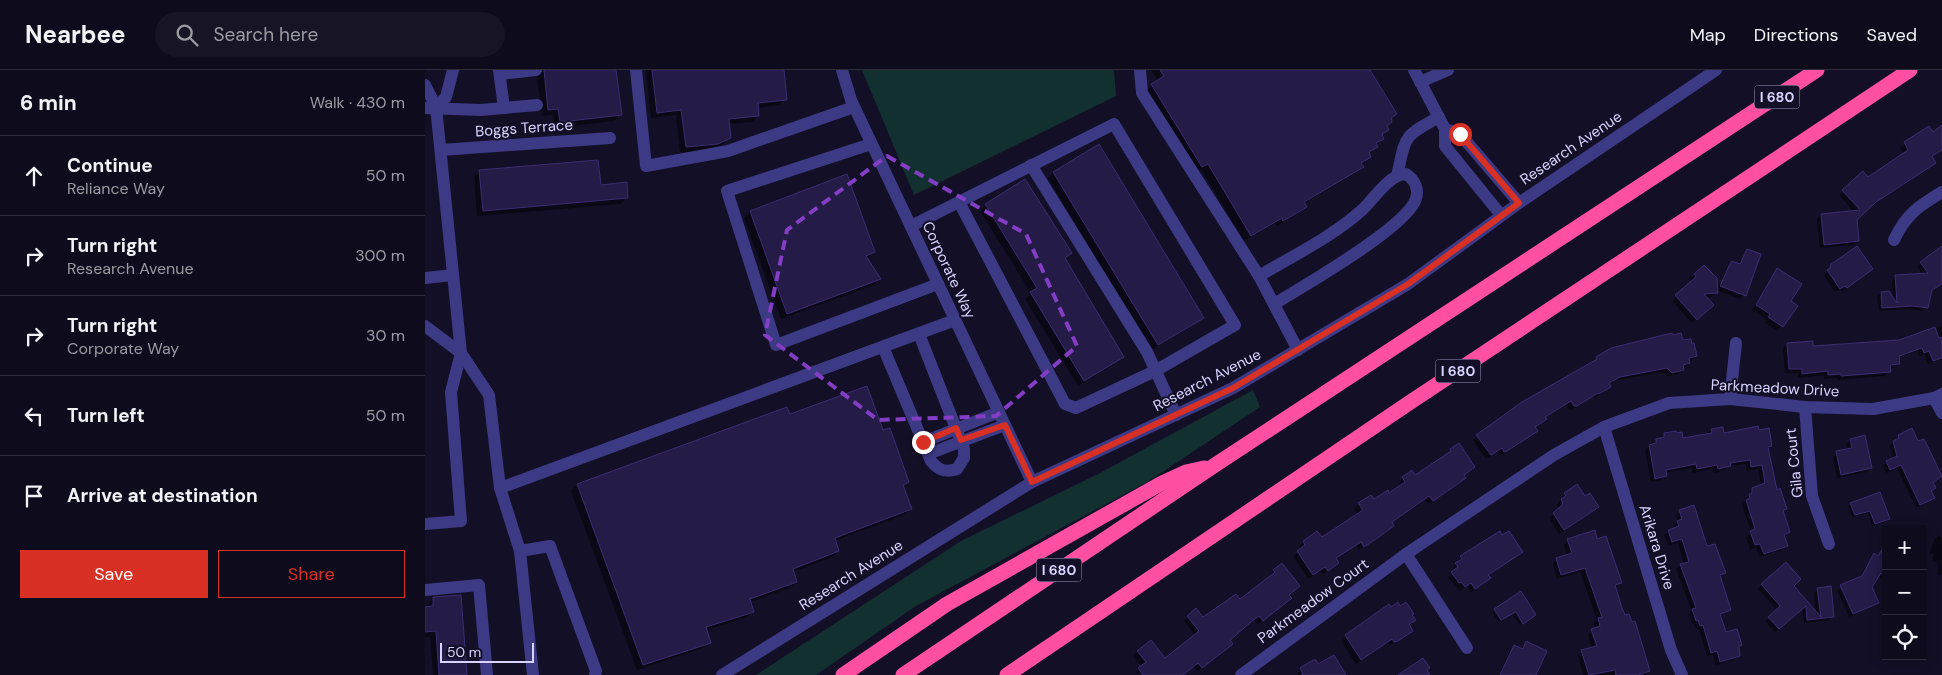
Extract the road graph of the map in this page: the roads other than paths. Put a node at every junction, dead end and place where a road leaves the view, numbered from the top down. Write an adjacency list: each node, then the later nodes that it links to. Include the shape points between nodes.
1 (453, 70): 15 (street, via 446,97)
2 (536, 70): 11 (street)
3 (636, 70): 16 (street, via 646,166 728,151)
4 (842, 70): 16 (street, Corporate Way)
5 (1140, 70): 32 (street, via 1142,92)
6 (1414, 70): 12 (street)
7 (1448, 70): 12 (street)
8 (1716, 70): 27 (street, Research Avenue)
9 (1817, 70): 55 (highway, I 680)
10 (1910, 70): 70 (highway, I 680)
11 (499, 72): 17 (street)
12 (1420, 82): 18 (street)
13 (425, 85): 15 (street)
14 (537, 105): 17 (street)
15 (431, 107): 17 (street); 22 (street)
16 (854, 107): 21 (street, Corporate Way)
17 (504, 108)
18 (1439, 117): 19 (street); 24 (street, via 1410,133 1401,153)
19 (1445, 129): 27 (street, via 1460,134); 28 (street, via 1445,146)
20 (610, 138): 22 (street, Boggs Terrace)
21 (871, 144): 29 (street, Corporate Way); 34 (street, via 727,191 776,345)
22 (441, 150): 31 (street)
23 (1031, 165): 26 (street); 43 (street, via 1147,352); 43 (street, via 1114,124 1235,325)
24 (1397, 176): 32 (street, via 1345,225); 35 (street, via 1406,174 1415,182 1417,196 1412,207 1382,234)
25 (1942, 192): 30 (street, via 1915,209 1902,222)
26 (959, 202): 29 (street); 43 (street, via 1065,404 1076,408)
27 (1519, 203): 28 (street, Research Avenue)
28 (1501, 216): 41 (street, Research Avenue, via 1408,284)
29 (911, 226): 34 (street, Corporate Way)
30 (1894, 240)
31 (453, 275): 33 (street); 42 (street)
32 (1259, 276): 35 (street)
33 (425, 278)
34 (938, 284): 36 (street, Corporate Way)
35 (1274, 304): 41 (street)
36 (955, 320): 38 (street); 47 (street, Corporate Way)
37 (425, 326): 42 (street)
38 (919, 334): 40 (street); 52 (street)
39 (1736, 343): 45 (street)
40 (883, 347): 53 (street); 57 (street)
41 (1298, 350): 49 (street, Research Avenue, via 1233,388)
42 (461, 353): 57 (street, via 489,395); 58 (street, via 451,392 461,521)
43 (1155, 371): 49 (street)
44 (1938, 396): 46 (street, Parkmeadow Drive, via 1873,409); 48 (street)
45 (1730, 399): 46 (street, Parkmeadow Drive); 51 (street, Parkmeadow Drive, via 1669,403)
46 (1805, 407): 59 (street, Gila Court, via 1812,496)
47 (999, 412): 50 (street, Corporate Way); 52 (street)
48 (1942, 413)
49 (1176, 415): 56 (street, Research Avenue)
50 (1005, 425): 52 (street); 56 (street, Corporate Way)
51 (1604, 427): 61 (street, Parkmeadow Drive, via 1554,455); 72 (street, Arikara Drive, via 1671,650)
52 (959, 434): 53 (street); 54 (street); 54 (street, via 964,458 957,469 946,471 935,466)
53 (923, 442): 54 (street)
54 (928, 454)
55 (1215, 465): 68 (highway, via 1186,472 1162,483 1000,572); 69 (highway, I 680)
56 (1032, 482): 67 (street, Research Avenue)
57 (500, 488): 60 (street)
58 (425, 524)
59 (1829, 544)
60 (520, 551): 65 (street); 66 (street, via 550,546)
61 (1406, 554): 63 (street); 71 (street, Parkmeadow Court)
62 (425, 590): 64 (street, via 479,585)
63 (1467, 648)
64 (487, 675)
65 (533, 675)
66 (595, 675)
67 (722, 675)
68 (843, 675)
69 (903, 675)
70 (1009, 675)
71 (1241, 675)
72 (1682, 675)

